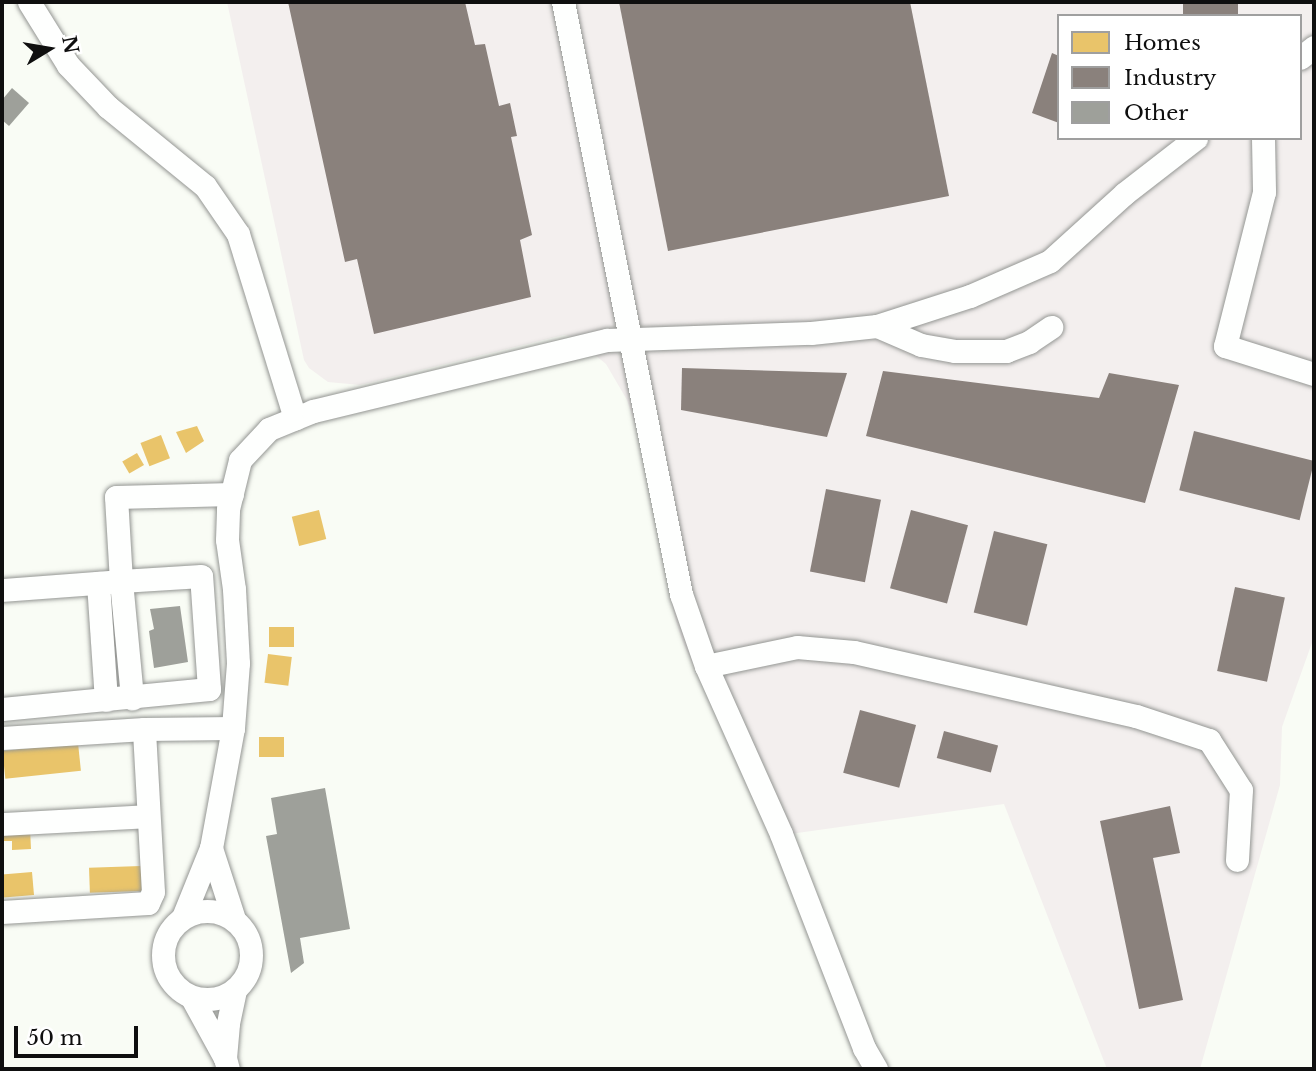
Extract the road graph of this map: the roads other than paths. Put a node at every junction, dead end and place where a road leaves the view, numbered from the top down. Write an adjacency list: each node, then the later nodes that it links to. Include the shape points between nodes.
1 (29, 2): 9 (street, via 68,65 108,107 205,186 238,234)
2 (563, 2): 7 (street)
3 (1193, 140): 5 (street, via 1125,193 1050,261 970,296)
4 (1263, 140): 8 (street, via 1264,192 1225,346)
5 (877, 326): 6 (street, via 921,345 955,351 1006,351); 7 (street)
6 (1051, 327)
7 (629, 337): 9 (street, via 500,364); 14 (street, via 681,594)
8 (1314, 374)
9 (295, 418): 10 (street, via 269,429 240,460)
10 (232, 494): 11 (street, via 116,497); 18 (street, via 227,540 238,663)
11 (121, 581): 12 (street); 15 (street); 15 (street, via 201,576 209,689)
12 (98, 583): 13 (street); 16 (street)
13 (2, 590)
14 (706, 666): 24 (street, via 797,647 854,652 1136,716 1209,740 1241,790); 31 (street, via 781,834)
15 (132, 698): 16 (street)
16 (106, 700): 17 (street)
17 (2, 709)
18 (233, 728): 19 (street); 23 (street)
19 (144, 729): 20 (street); 21 (street)
20 (2, 738)
21 (148, 816): 22 (street); 25 (street, via 153,892 148,903)
22 (2, 824)
23 (211, 848): 26 (street); 27 (street)
24 (1237, 860)
25 (2, 912)
26 (183, 917): 27 (street, via 203,910); 29 (street, via 164,941 162,958 177,989)
27 (233, 919): 28 (street, via 251,946 248,970)
28 (235, 990): 29 (street, via 207,1000); 30 (street)
29 (192, 998): 30 (street)
30 (227, 1063)
31 (876, 1069)

